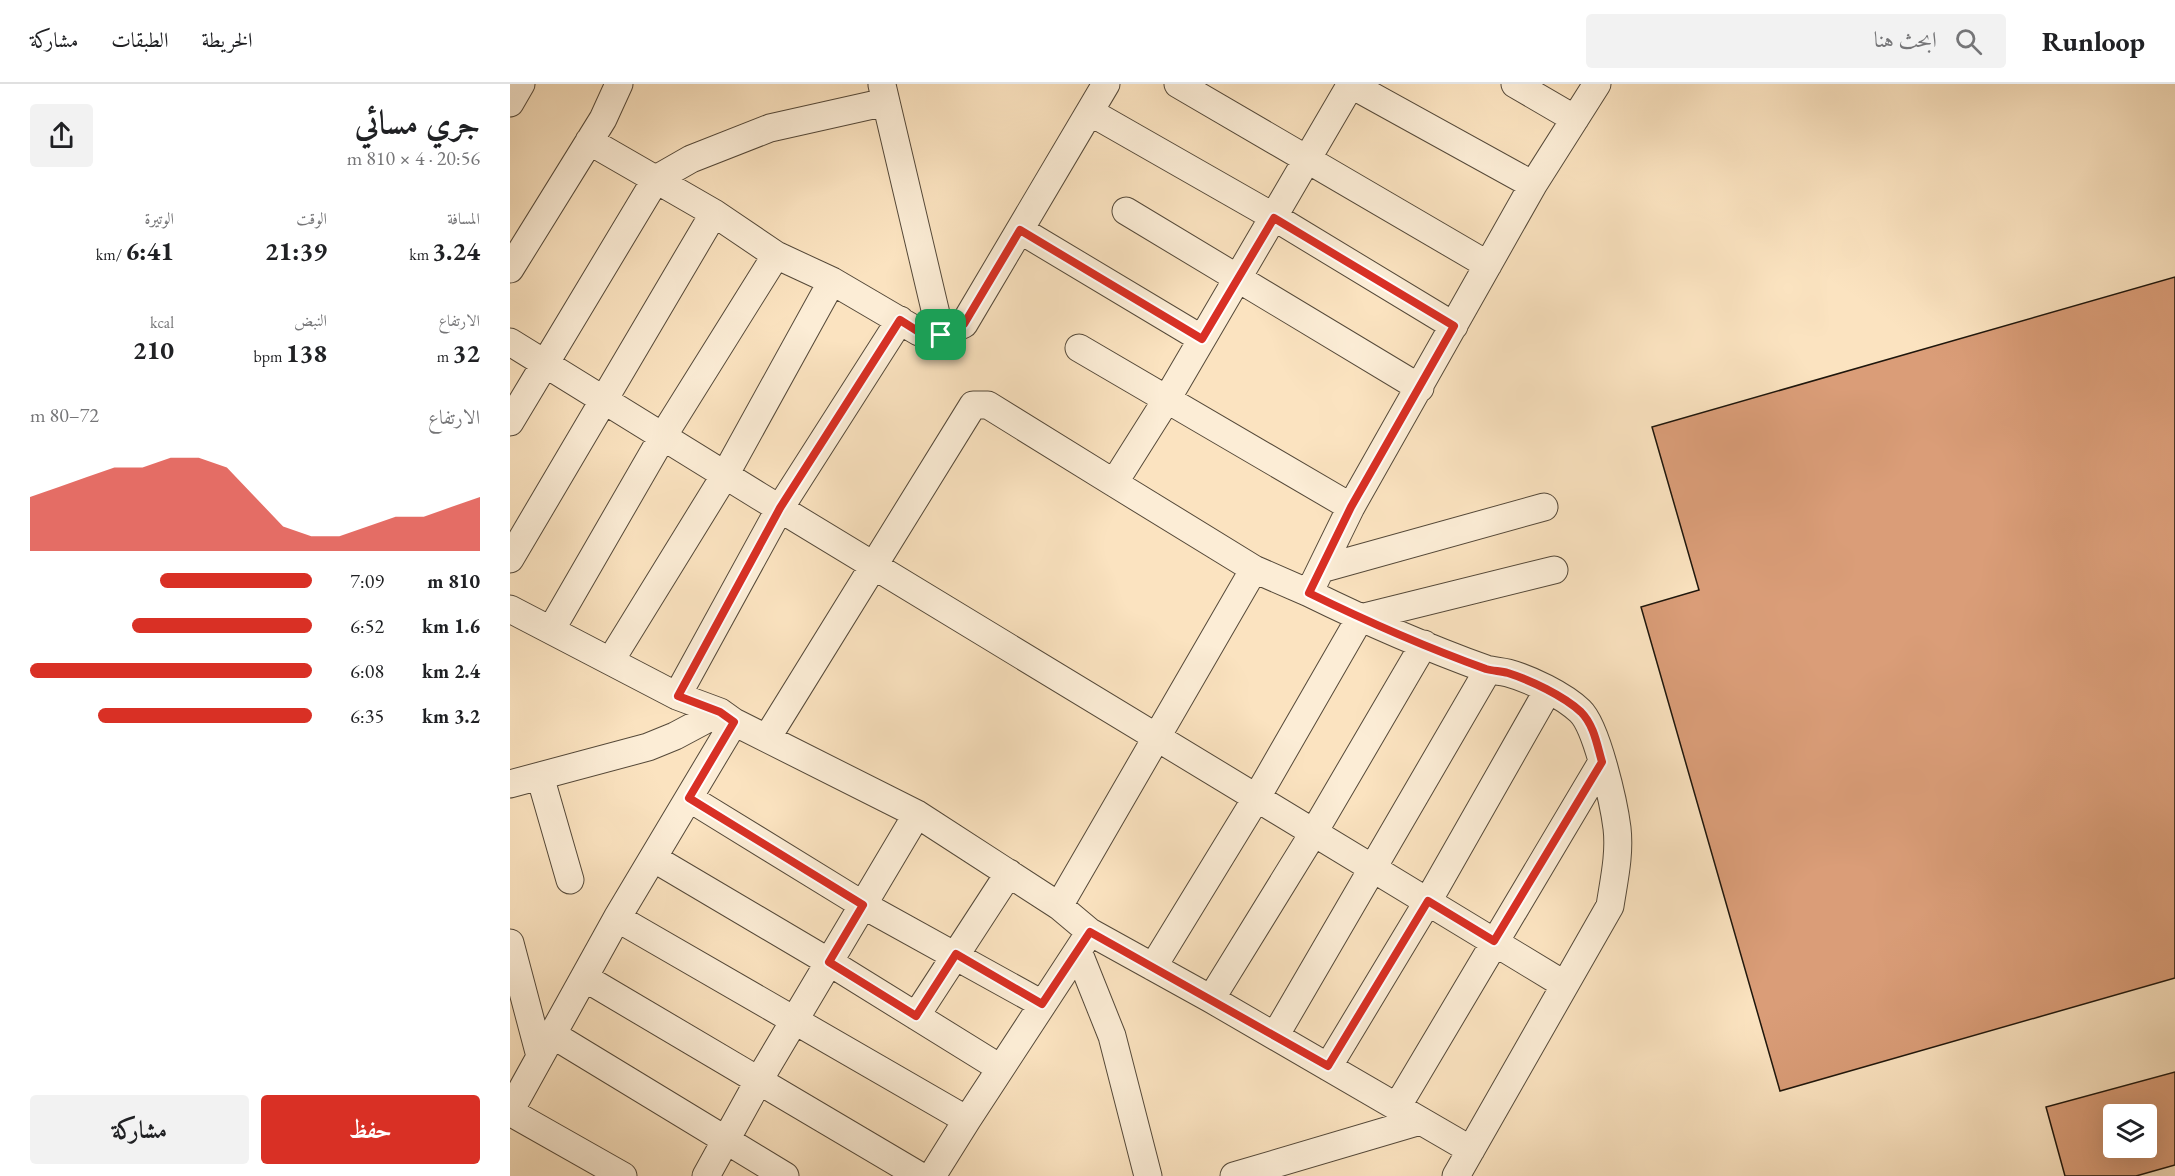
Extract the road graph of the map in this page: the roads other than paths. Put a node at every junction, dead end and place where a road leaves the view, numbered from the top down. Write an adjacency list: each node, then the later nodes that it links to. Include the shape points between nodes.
1 (521, 84): 9 (street)
2 (619, 84): 12 (street)
3 (1106, 84): 10 (street)
4 (1178, 84): 13 (street)
5 (1350, 84): 13 (street); 15 (street)
6 (1515, 84): 11 (street)
7 (1597, 84): 11 (street)
8 (884, 93): 14 (street, via 771,128 691,159); 27 (street)
9 (510, 103)
10 (1090, 112): 18 (street); 19 (street)
11 (1575, 119): 15 (street)
12 (589, 141): 14 (street); 22 (street)
13 (1308, 159): 18 (street); 21 (street)
14 (656, 179): 17 (street); 31 (street)
15 (1533, 185): 21 (street)
16 (1126, 211): 23 (street)
17 (714, 213): 20 (street); 33 (street)
18 (1274, 218): 23 (street); 26 (street)
19 (1020, 230): 27 (street, via 964,324); 28 (street)
20 (776, 255): 24 (street); 36 (street)
21 (1488, 265): 26 (street)
22 (510, 269)
23 (1237, 279): 28 (street); 32 (street)
24 (832, 281): 25 (street); 37 (street)
25 (900, 320): 27 (street, via 919,332); 41 (street)
26 (1454, 326): 32 (street)
27 (941, 335)
28 (1202, 339): 34 (street)
29 (510, 342): 31 (street)
30 (1078, 348): 34 (street)
31 (545, 364): 33 (street); 35 (street)
32 (1420, 388): 39 (street)
33 (603, 399): 36 (street); 42 (street)
34 (1167, 399): 38 (street); 39 (street)
35 (510, 422)
36 (663, 436): 37 (street); 50 (street)
37 (725, 475): 41 (street); 52 (street)
38 (1114, 483): 43 (street, via 988,405 973,405); 44 (street)
39 (1351, 507): 45 (street)
40 (1544, 507): 45 (street)
41 (780, 508): 43 (street); 55 (street)
42 (510, 559)
43 (873, 565): 57 (street); 58 (street)
44 (1254, 569): 47 (street); 57 (street)
45 (1321, 569): 47 (street)
46 (1554, 570): 49 (street)
47 (1309, 593): 49 (street)
48 (510, 609): 50 (street)
49 (1360, 618): 51 (street); 62 (street)
50 (551, 630): 52 (street)
51 (1424, 644): 53 (street); 65 (street)
52 (610, 660): 55 (street)
53 (1488, 670): 54 (street); 67 (street)
54 (1548, 690): 59 (street, via 1581,712 1594,731); 70 (street)
55 (678, 696): 56 (street)
56 (727, 717): 58 (street); 60 (street, via 648,747); 63 (street)
57 (1156, 737): 62 (street); 72 (street)
58 (767, 738): 64 (street)
59 (1602, 762): 74 (street); 81 (street, via 1617,828 1617,868 1610,906)
60 (540, 776): 61 (street); 69 (street)
61 (510, 784)
62 (1257, 797): 65 (street); 79 (street)
63 (689, 798): 66 (street); 71 (street)
64 (917, 814): 68 (street); 71 (street)
65 (1314, 832): 67 (street); 82 (street)
66 (653, 858): 73 (street); 78 (street)
67 (1374, 869): 70 (street); 86 (street)
68 (1009, 873): 72 (street); 77 (street)
69 (570, 880)
70 (1428, 901): 74 (street); 88 (street)
71 (863, 905): 77 (street); 78 (street)
72 (1059, 906): 75 (street)
73 (617, 918): 80 (street); 85 (street)
74 (1494, 941): 81 (street); 91 (street)
75 (1084, 942): 79 (street); 83 (street); 102 (street)
76 (510, 944): 87 (street)
77 (956, 954): 83 (street); 84 (street)
78 (829, 962): 84 (street); 85 (street)
79 (1153, 967): 82 (street)
80 (585, 978): 87 (street); 90 (street)
81 (1565, 985): 96 (street)
82 (1211, 999): 86 (street)
83 (1042, 1004): 89 (street)
84 (916, 1016): 89 (street)
85 (794, 1021): 90 (street); 93 (street)
86 (1275, 1036): 88 (street)
87 (547, 1046): 92 (street); 95 (street)
88 (1328, 1066): 91 (street)
89 (1000, 1068): 93 (street)
90 (759, 1080): 95 (street); 100 (street)
91 (1397, 1107): 94 (street)
92 (510, 1111): 97 (street)
93 (967, 1120): 101 (street)
94 (1420, 1121): 96 (street); 103 (street)
95 (725, 1140): 98 (street); 99 (street)
96 (1471, 1150): 104 (street)
97 (622, 1176)
98 (706, 1176)
99 (785, 1176)
100 (920, 1176)
101 (933, 1176)
102 (1148, 1176)
103 (1234, 1176)
104 (1456, 1176)

